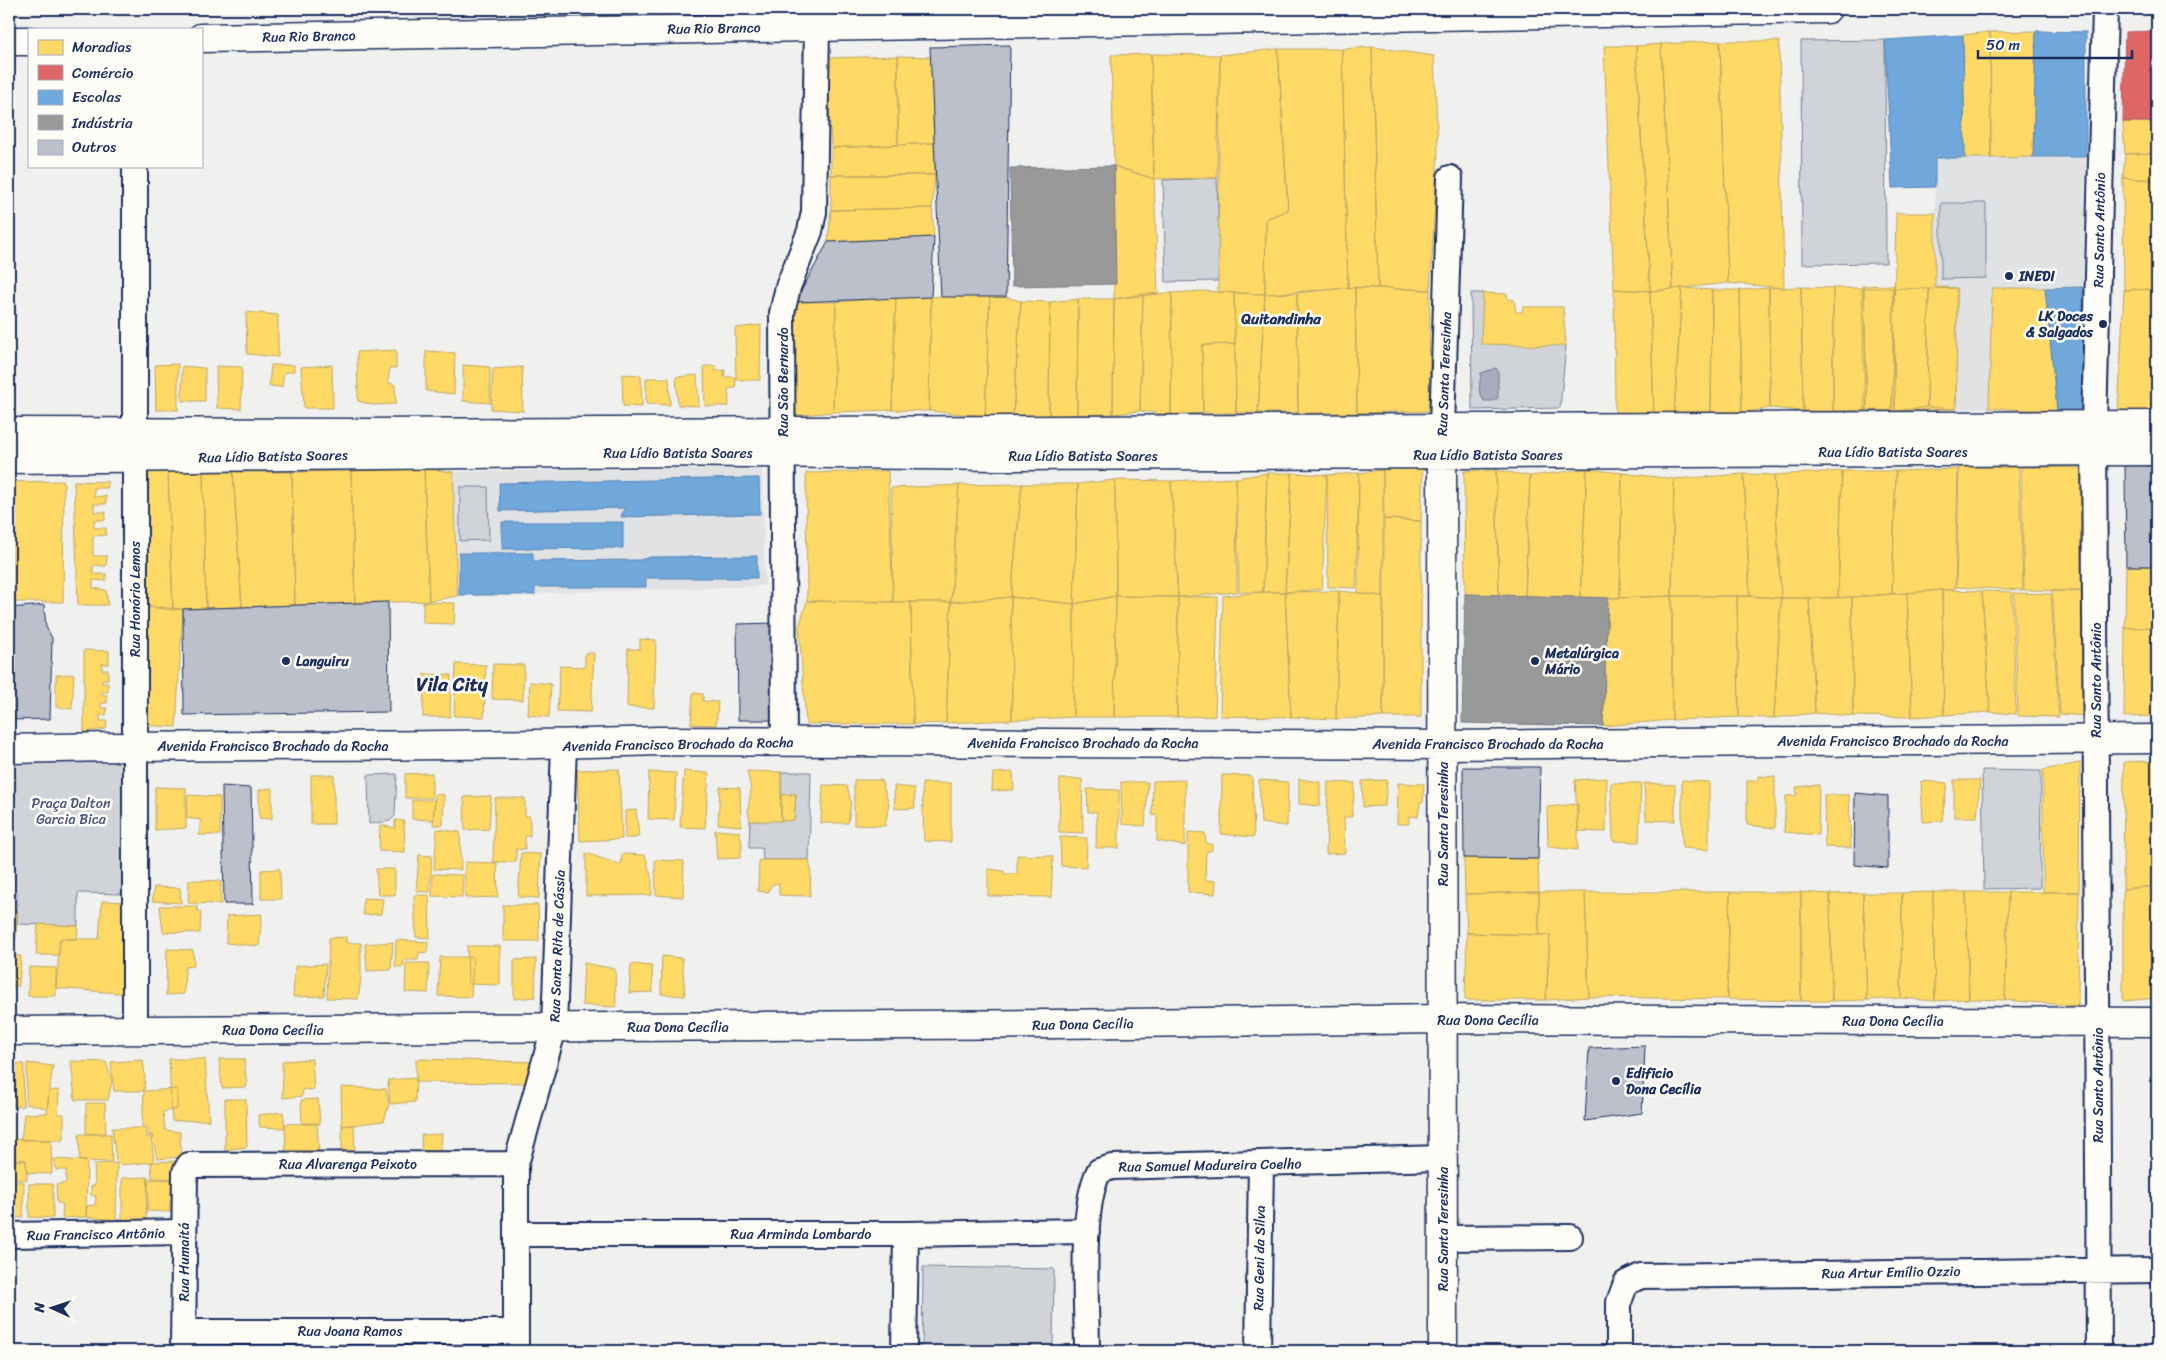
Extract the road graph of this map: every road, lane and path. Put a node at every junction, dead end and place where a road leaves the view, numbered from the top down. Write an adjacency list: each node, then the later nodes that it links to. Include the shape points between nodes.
1 (1827, 9): 3 (street, Rua Rio Branco)
2 (2105, 9): 14 (street, Rua Santo Antônio)
3 (1484, 12): 4 (street, Rua Rio Branco)
4 (816, 27): 5 (street, Rua Rio Branco); 16 (street, Rua São Bernardo, via 814,212 782,313)
5 (202, 38)
6 (9, 41): 7 (street)
7 (28, 41)
8 (135, 168): 18 (street, Rua Honório Lemos)
9 (1450, 178): 12 (street, Rua Santa Teresinha)
10 (2157, 425): 14 (street, Rua Lídio Batista Soares)
11 (1681, 427): 12 (street, Rua Lídio Batista Soares); 15 (street, Rua Lídio Batista Soares); 20 (street)
12 (1442, 428): 17 (street, Rua Lídio Batista Soares); 21 (street, Rua Santa Teresinha)
13 (9, 432): 18 (street, Rua Lídio Batista Soares)
14 (2095, 438): 15 (street, Rua Lídio Batista Soares); 19 (street, Rua Lídio Batista Soares); 24 (street, Rua Santo Antônio)
15 (1768, 440): 20 (street, Rua Lídio Batista Soares)
16 (783, 442): 17 (street, Rua Lídio Batista Soares); 18 (street, Rua Lídio Batista Soares, via 653,452 433,444); 25 (street, Rua São Bernardo)
17 (1193, 442): 21 (street, Rua Lídio Batista Soares)
18 (135, 445): 22 (street, Rua Lídio Batista Soares); 28 (street, Rua Honório Lemos)
19 (2157, 451)
20 (1679, 454): 21 (street, Rua Lídio Batista Soares)
21 (1442, 455): 27 (street, Rua Santa Teresinha)
22 (9, 459)
23 (2157, 739): 24 (street, Avenida Francisco Brochado da Rocha)
24 (2096, 740): 27 (street, Avenida Francisco Brochado da Rocha); 31 (street, Rua Santo Antônio)
25 (784, 742): 26 (street, Avenida Francisco Brochado da Rocha, via 660,741); 27 (street, Avenida Francisco Brochado da Rocha)
26 (564, 745): 28 (street, Avenida Francisco Brochado da Rocha); 33 (street, Rua Santa Rita de Cássia)
27 (1443, 745): 30 (street, Rua Santa Teresinha)
28 (135, 746): 29 (street, Avenida Francisco Brochado da Rocha); 35 (street, Rua Honório Lemos)
29 (9, 749)
30 (1443, 1019): 31 (street, Rua Dona Cecília); 33 (street, Rua Dona Cecília); 36 (street, Rua Santa Teresinha)
31 (2098, 1022): 32 (street, Rua Dona Cecília); 47 (street, Rua Santo Antônio)
32 (2157, 1022)
33 (554, 1028): 35 (street, Rua Dona Cecília); 37 (street, Rua Santa Rita de Cássia)
34 (9, 1031): 35 (street, Rua Dona Cecília)
35 (135, 1031)
36 (1443, 1158): 38 (street, Rua Samuel Madureira Coelho); 46 (street, Rua Santa Teresinha)
37 (516, 1164): 39 (street, Rua Alvarenga Peixoto, via 189,1165); 42 (street, Rua Santa Rita de Cássia)
38 (1261, 1164): 40 (street, Rua Samuel Madureira Coelho, via 1112,1166 1099,1171 1093,1182); 54 (street, Rua Geni da Silva)
39 (185, 1172): 41 (street, Rua Humaitá)
40 (1087, 1231): 43 (street, Rua Arminda Lombardo); 53 (street, Rua Samuel Madureira Coelho)
41 (184, 1232): 44 (street, Rua Francisco Antônio); 49 (street, Rua Humaitá)
42 (516, 1234): 43 (street, Rua Arminda Lombardo); 51 (street, Rua Santa Rita de Cássia)
43 (906, 1234): 52 (street)
44 (9, 1235)
45 (1570, 1237): 46 (street)
46 (1443, 1238): 55 (street, Rua Santa Teresinha)
47 (2098, 1270): 48 (street, Rua Artur Emílio Ozzio); 56 (street, Rua Artur Emílio Ozzio, via 1641,1276 1626,1283 1619,1302); 57 (street, Rua Santo Antônio)
48 (2157, 1270)
49 (183, 1341): 50 (street, Rua Joana Ramos)
50 (345, 1341): 51 (street, Rua Joana Ramos)
51 (516, 1342)
52 (904, 1351)
53 (1087, 1351)
54 (1258, 1351)
55 (1443, 1351)
56 (1619, 1351)
57 (2099, 1351)

